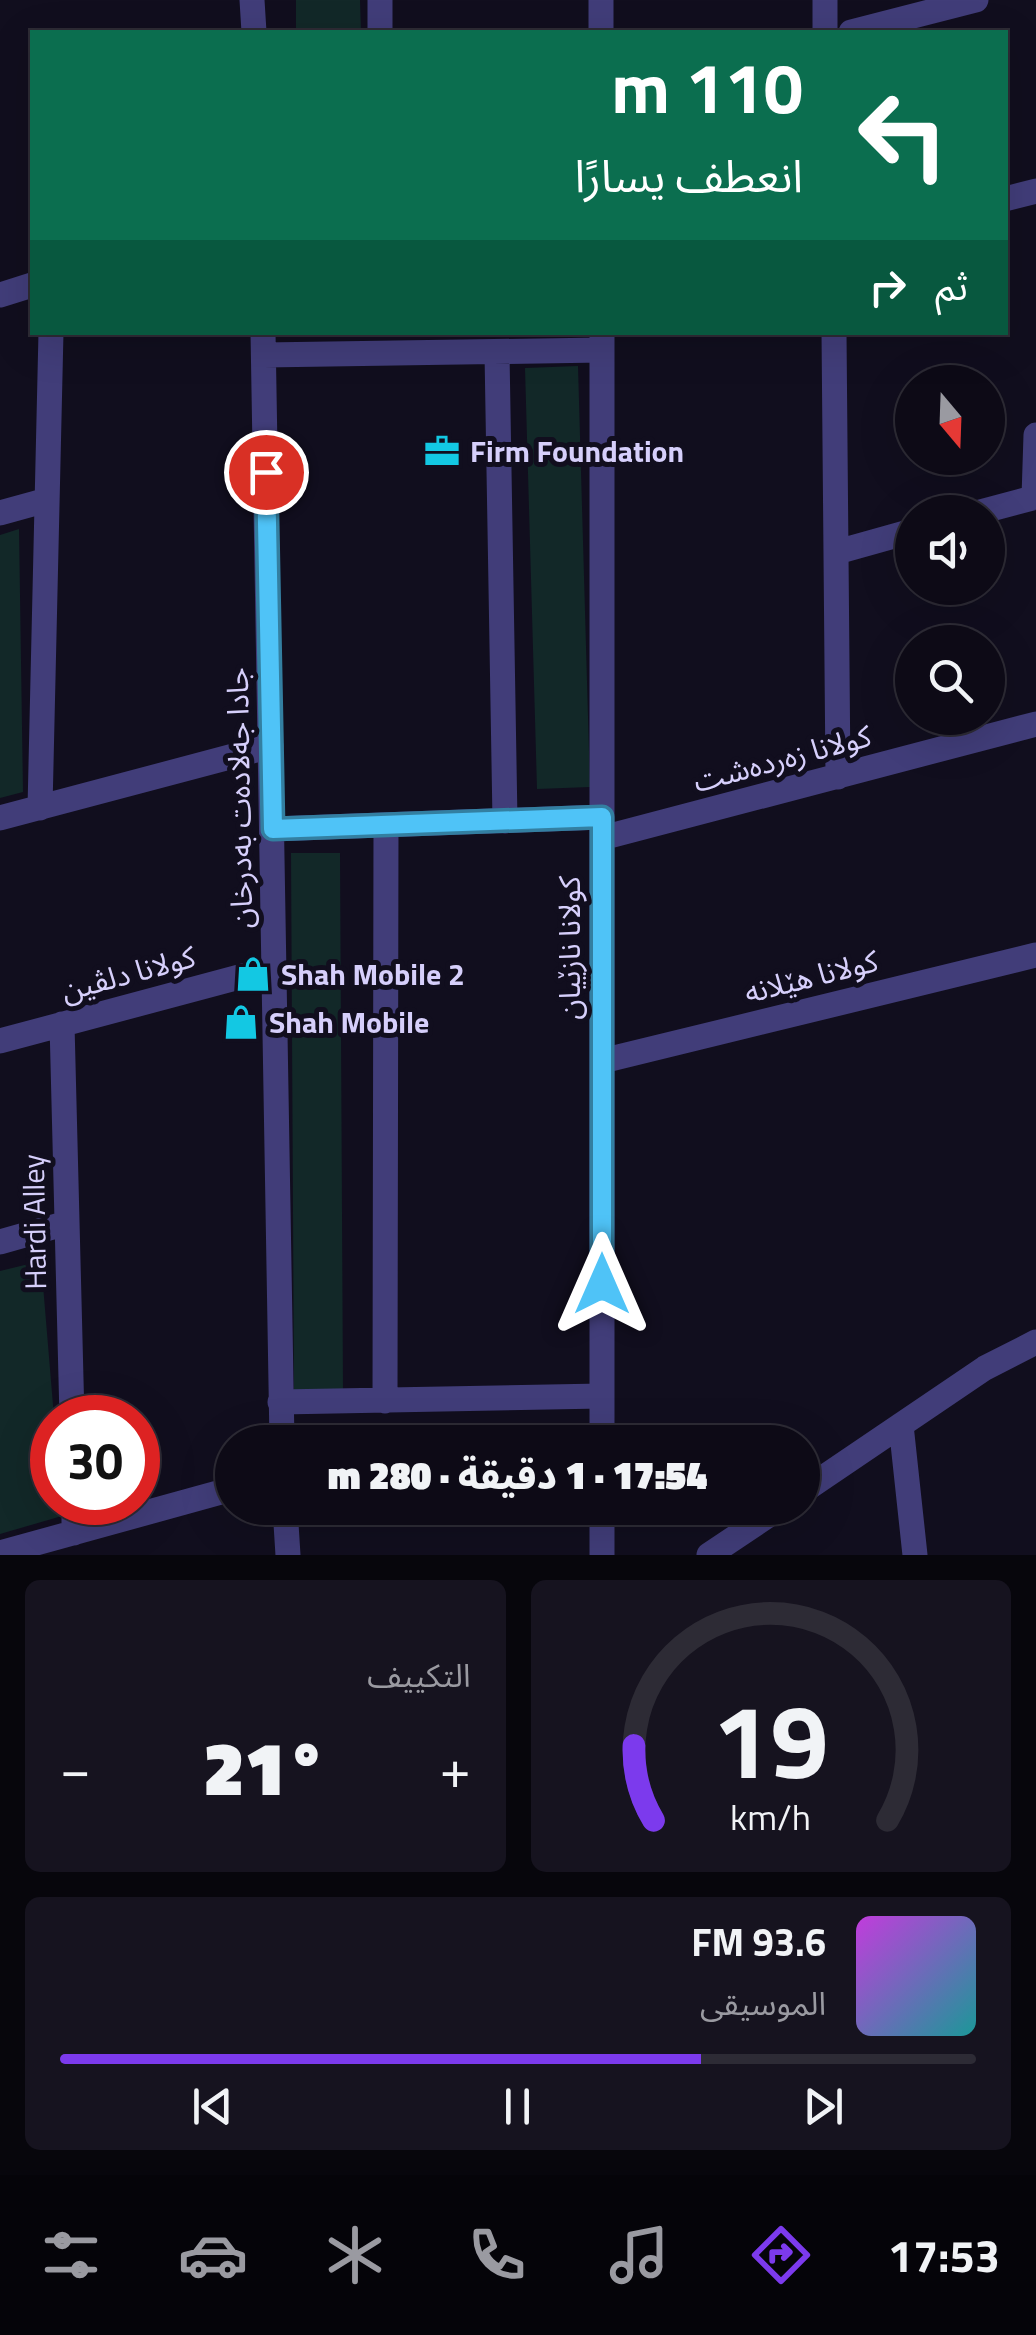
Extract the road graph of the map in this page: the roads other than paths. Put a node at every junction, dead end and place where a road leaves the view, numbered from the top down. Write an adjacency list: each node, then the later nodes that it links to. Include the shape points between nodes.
1 (252, 0): 6 (street)
2 (380, 0): 7 (street)
3 (602, 0): 8 (street)
4 (825, 0): 9 (street)
5 (976, 0): 10 (street)
6 (254, 30)
7 (380, 30)
8 (602, 30)
9 (824, 30)
10 (859, 30)
11 (1036, 190): 12 (street)
12 (1008, 198)
13 (30, 287): 14 (street)
14 (0, 295)
15 (50, 335): 23 (street)
16 (834, 335): 27 (street)
17 (602, 342): 20 (street); 35 (street, کولانا نازێیان)
18 (264, 344): 19 (street); 29 (street, جادا جەلادەت بەدرخان)
19 (380, 344): 20 (street)
20 (497, 353): 33 (street)
21 (1036, 435): 22 (street)
22 (1035, 497): 24 (street)
23 (47, 500): 25 (street); 31 (street)
24 (1005, 505)
25 (0, 513)
26 (895, 536): 27 (street)
27 (837, 552): 30 (street)
28 (1036, 724): 30 (street, کولانا زەردەشت)
29 (271, 746): 31 (street); 36 (street, جادا جەلادەت بەدرخان)
30 (838, 777): 35 (street, کولانا زەردەشت)
31 (40, 808): 32 (street)
32 (0, 818)
33 (505, 821): 34 (street, کولانا زەردەشت); 35 (street, کولانا زەردەشت)
34 (386, 826): 36 (street, کولانا زەردەشت); 47 (street)
35 (602, 827): 41 (street, کولانا نازێیان)
36 (273, 829): 38 (street, جادا جەلادەت بەدرخان)
37 (1036, 954): 41 (street, کولانا هێلانە)
38 (274, 968): 39 (street, کولانا دلڤین); 48 (street, جادا جەلادەت بەدرخان)
39 (62, 1024): 40 (street, کولانا دلڤین); 42 (street, Hardi Alley)
40 (0, 1042)
41 (602, 1060): 46 (street, کولانا نازێیان)
42 (67, 1223): 43 (street); 45 (street, Hardi Alley)
43 (0, 1242)
44 (1036, 1342): 51 (street)
45 (71, 1395)
46 (602, 1396): 47 (street); 50 (street, کولانا نازێیان)
47 (384, 1401): 48 (street)
48 (280, 1402): 49 (street, جادا جەلادەت بەدرخان)
49 (281, 1425)
50 (602, 1425)
51 (901, 1425): 52 (street); 63 (street)
52 (820, 1480)
53 (215, 1494): 58 (street)
54 (74, 1525): 58 (street)
55 (286, 1525): 60 (street)
56 (602, 1525): 61 (street)
57 (755, 1525): 62 (street)
58 (74, 1532): 59 (street)
59 (0, 1553)
60 (288, 1555)
61 (602, 1555)
62 (710, 1555)
63 (915, 1555)

